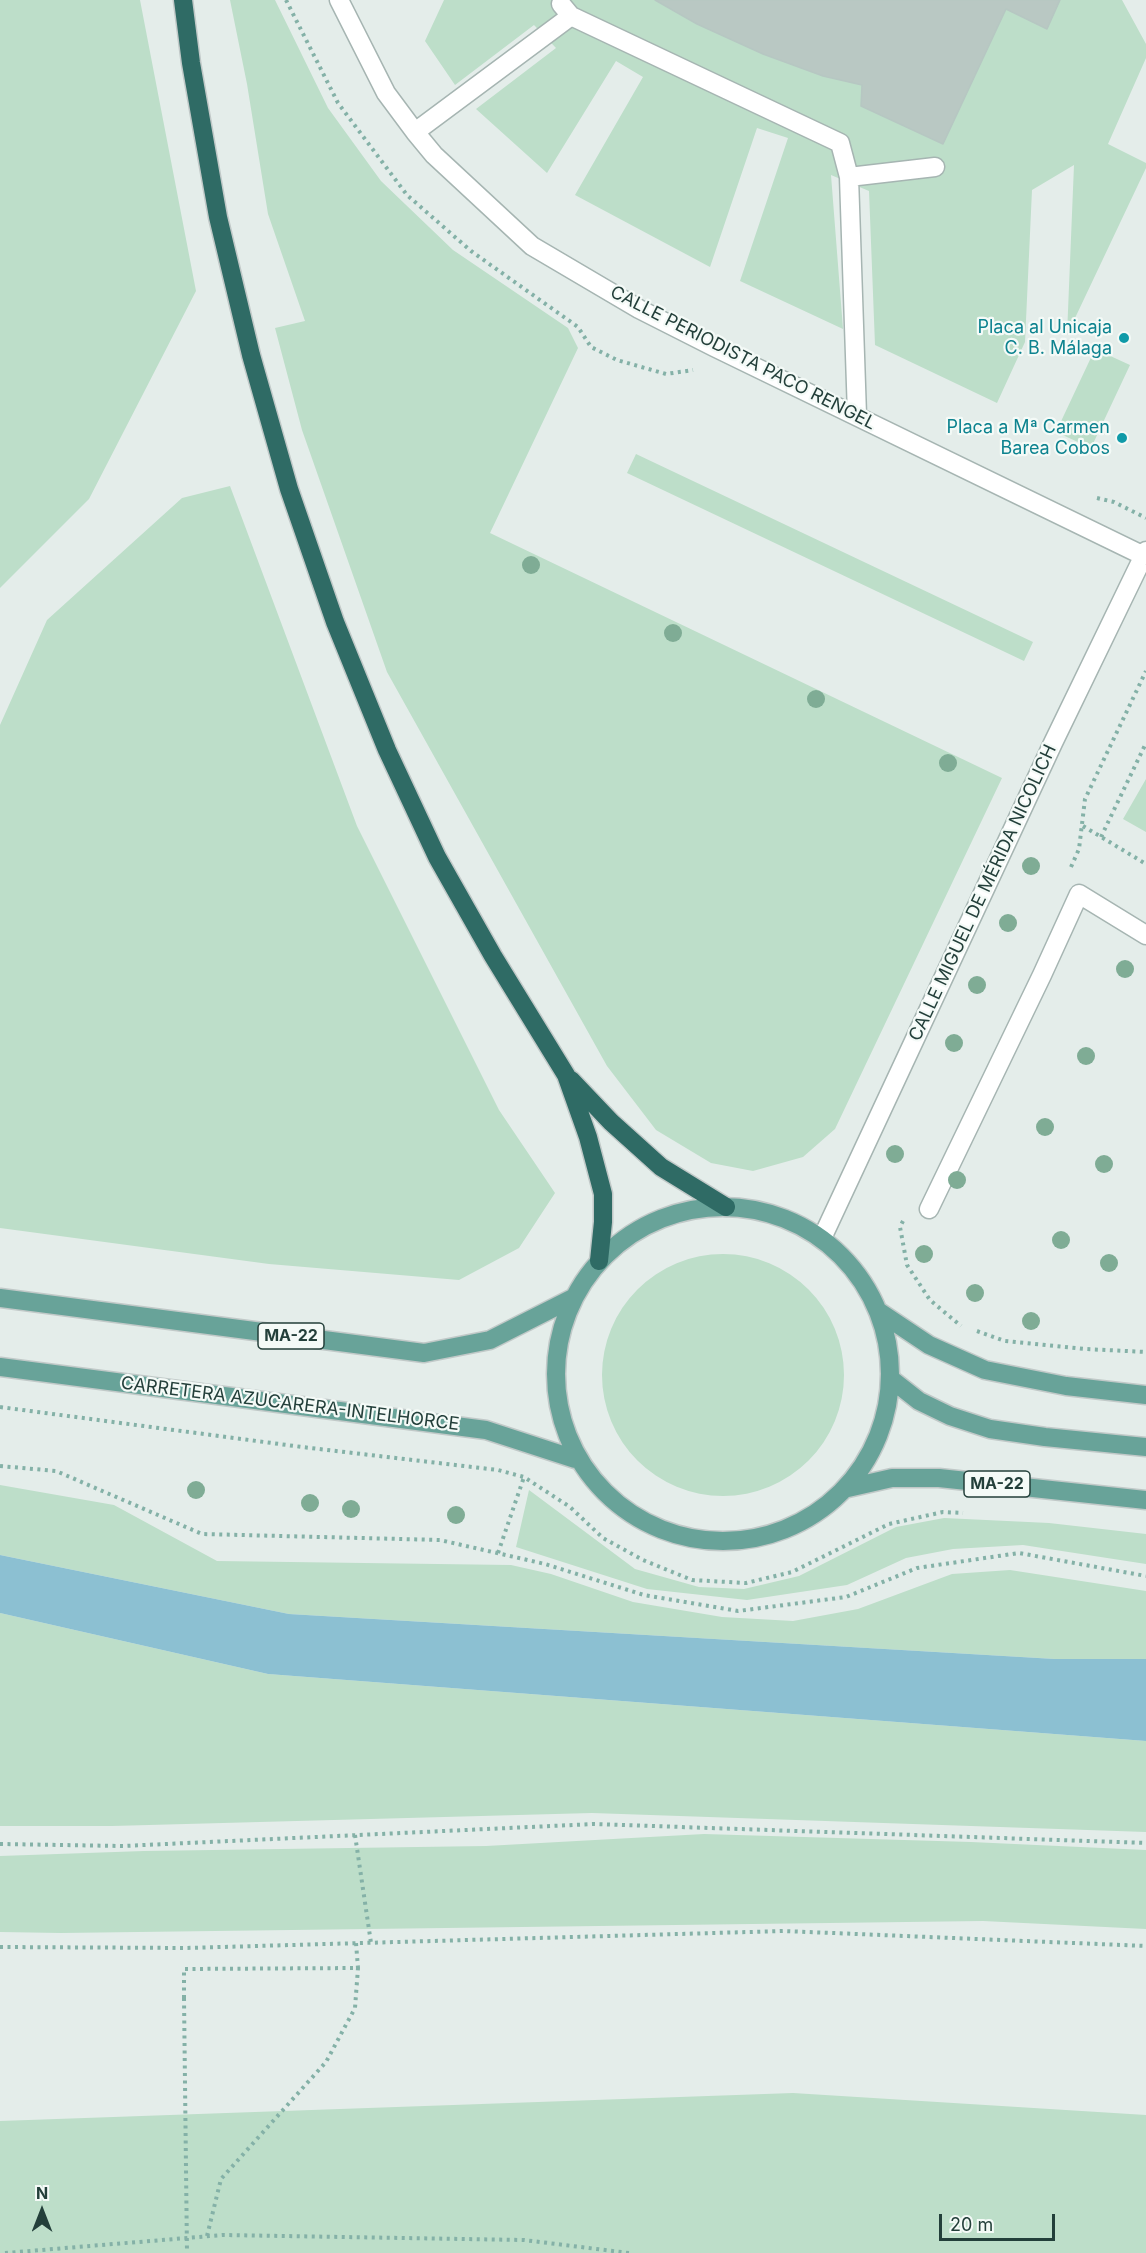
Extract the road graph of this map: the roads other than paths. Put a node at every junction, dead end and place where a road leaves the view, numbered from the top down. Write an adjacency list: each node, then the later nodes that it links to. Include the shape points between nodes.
1 (183, 0): 9 (highway, via 218,217 251,355 289,489 335,622 387,750 437,857)
2 (339, 0): 3 (street, CALLE PERIODISTA PACO RENGEL, via 386,93)
3 (415, 132): 5 (street, via 566,10 840,143); 6 (street, CALLE PERIODISTA PACO RENGEL, via 434,155 532,246 639,309)
4 (935, 167): 5 (street)
5 (849, 177): 6 (street)
6 (857, 415): 7 (street, CALLE PERIODISTA PACO RENGEL)
7 (1145, 554): 12 (street, CALLE MIGUEL DE MÉRIDA NICOLICH)
8 (1146, 934): 11 (street, via 1078,894)
9 (566, 1075): 10 (highway, via 661,1167); 13 (highway, via 603,1194)
10 (726, 1208): 12 (main road, MA-22, via 778,1215); 13 (main road, MA-22, via 657,1221)
11 (929, 1209)
12 (823, 1236): 16 (main road, MA-22, via 867,1289)
13 (599, 1261): 15 (main road, MA-22)
14 (0, 1298): 15 (main road, MA-22, via 424,1353 490,1340)
15 (573, 1298): 21 (main road, MA-22, via 556,1351 557,1406)
16 (878, 1311): 18 (main road, MA-22); 19 (main road, via 929,1345 985,1370 1066,1386)
17 (0, 1367): 21 (main road, CARRETERA AZUCARERA-INTELHORCE / MA-22, via 486,1430)
18 (891, 1379): 20 (main road, via 919,1401 990,1429); 22 (main road, MA-22, via 880,1437)
19 (1146, 1395)
20 (1146, 1447)
21 (576, 1459): 22 (main road, MA-22, via 630,1516 704,1543 783,1533)
22 (848, 1488): 23 (main road, MA-22, via 892,1478 939,1478)
23 (1146, 1500)

